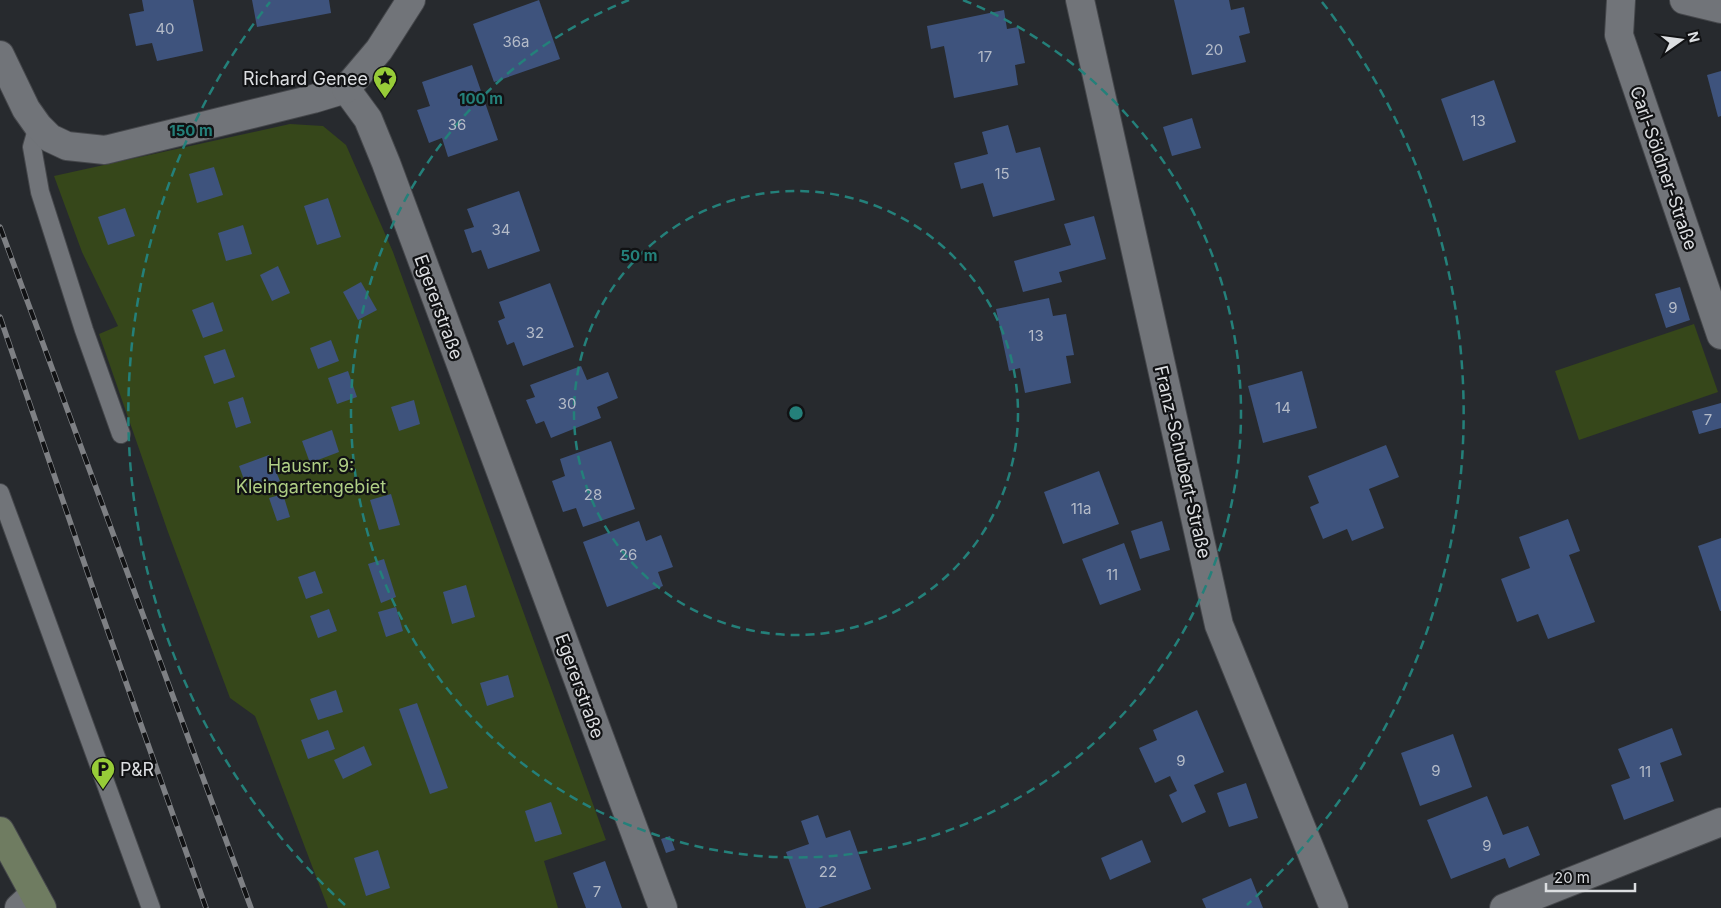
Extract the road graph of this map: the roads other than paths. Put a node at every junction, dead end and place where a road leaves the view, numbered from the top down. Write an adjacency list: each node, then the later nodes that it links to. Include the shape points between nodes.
1 (411, 0): 7 (street, via 380,50)
2 (1080, 0): 17 (street, Franz-Schubert-Straße, via 1219,625)
3 (1622, 0): 9 (street, Carl-Söldner-Straße, via 1619,35)
4 (1684, 0): 5 (street)
5 (1721, 9)
6 (0, 55): 8 (street, via 15,90)
7 (346, 89): 8 (street, via 105,150 67,146 50,138); 16 (street, Egererstraße, via 368,119 386,163)
8 (38, 126): 10 (lane, via 32,148 40,192)
9 (1721, 335)
10 (120, 434)
11 (0, 492): 15 (lane)
12 (1721, 822): 18 (street)
13 (0, 831): 14 (street)
14 (32, 903)
15 (151, 908)
16 (663, 908)
17 (1334, 908)
18 (1504, 908)

